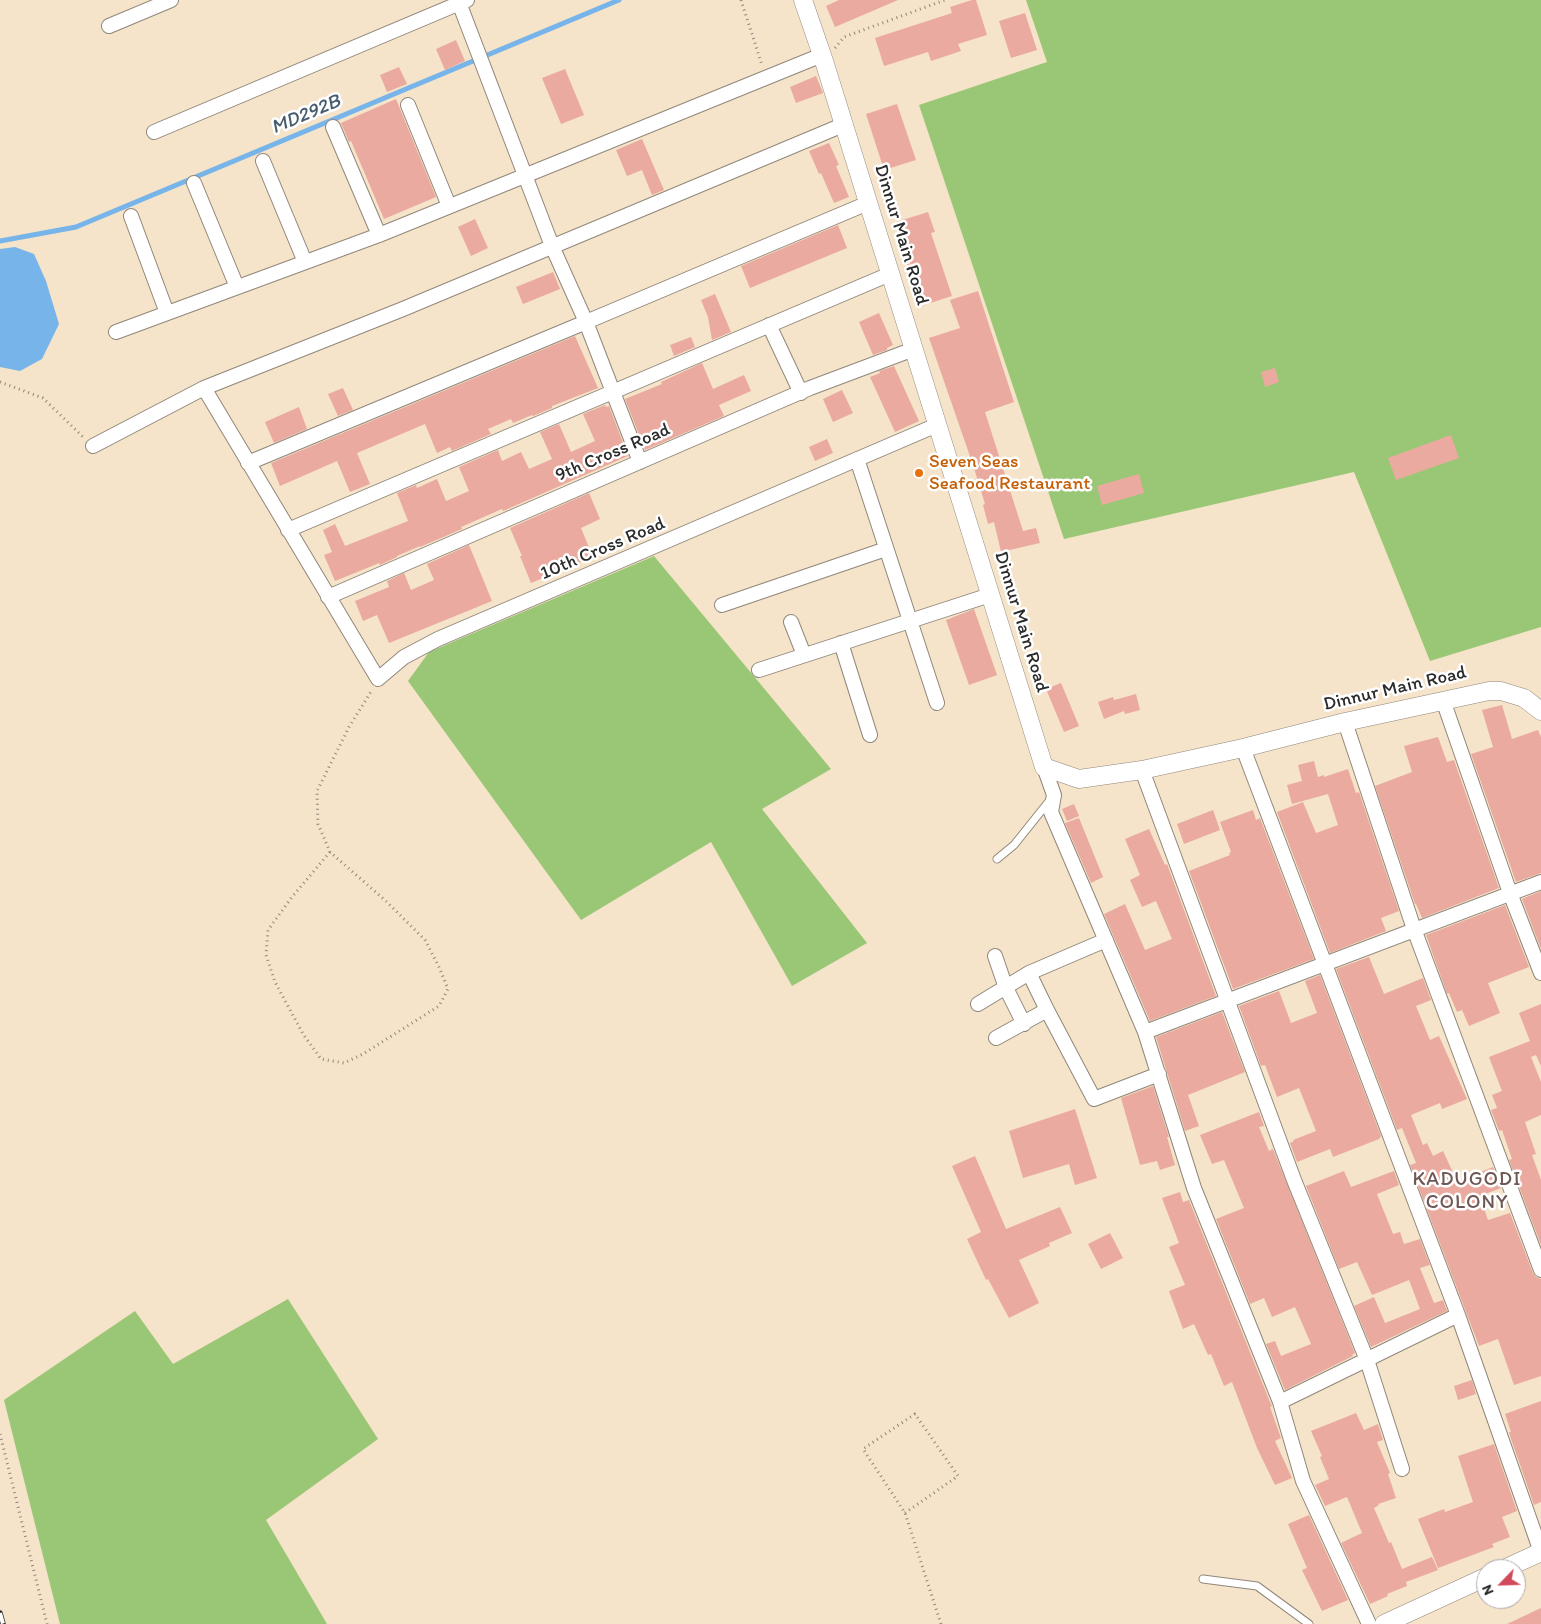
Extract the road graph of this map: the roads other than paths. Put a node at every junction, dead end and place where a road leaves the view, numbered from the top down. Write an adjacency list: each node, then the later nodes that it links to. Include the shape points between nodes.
1 (171, 0): 4 (street)
2 (803, 0): 5 (street, Dinnur Main Road)
3 (462, 1): 9 (street); 11 (street)
4 (109, 26)
5 (822, 55): 7 (street, Dinnur Main Road); 11 (street)
6 (408, 105): 14 (street)
7 (844, 125): 13 (street, Dinnur Main Road); 17 (street)
8 (334, 127): 16 (street)
9 (154, 132)
10 (263, 160): 18 (street)
11 (526, 175): 14 (street); 17 (street)
12 (194, 183): 20 (street)
13 (868, 203): 19 (street, Dinnur Main Road); 22 (street)
14 (449, 206): 16 (street)
15 (131, 216): 21 (street)
16 (379, 235): 18 (street)
17 (552, 246): 22 (street); 26 (street)
18 (305, 262): 20 (street)
19 (890, 274): 23 (street); 25 (street, Dinnur Main Road)
20 (237, 287): 21 (street)
21 (166, 314): 24 (street)
22 (586, 322): 27 (street); 33 (street)
23 (769, 325): 27 (street); 28 (street)
24 (116, 332)
25 (914, 349): 28 (street, 9th Cross Road); 29 (street, Dinnur Main Road)
26 (204, 388): 30 (street); 33 (street)
27 (613, 392): 32 (street); 34 (street)
28 (801, 393): 32 (street, 9th Cross Road)
29 (937, 425): 31 (street, 10th Cross Road); 36 (street, Dinnur Main Road)
30 (93, 446)
31 (857, 459): 35 (street); 37 (street, 10th Cross Road, via 438,640 404,657 378,679)
32 (640, 462): 37 (street, 9th Cross Road)
33 (248, 463): 34 (street)
34 (288, 530): 37 (street)
35 (886, 549): 38 (street); 39 (street)
36 (990, 596): 39 (street); 50 (street, Dinnur Main Road)
37 (328, 597)
38 (722, 605)
39 (910, 621): 41 (street); 45 (street)
40 (791, 622): 42 (street)
41 (841, 644): 42 (street); 48 (street)
42 (804, 656): 43 (street)
43 (759, 670)
44 (1443, 700): 46 (street, Dinnur Main Road, via 1501,691 1524,698); 47 (street, Dinnur Main Road); 55 (street)
45 (936, 703)
46 (1541, 711)
47 (1345, 722): 49 (street, Dinnur Main Road); 56 (street)
48 (870, 735)
49 (1243, 748): 51 (street, Dinnur Main Road); 59 (street)
50 (1044, 767): 51 (street, Dinnur Main Road, via 1079,778); 52 (street)
51 (1142, 770): 63 (street)
52 (1054, 795): 53 (lane, via 1014,845); 57 (street, via 1051,812)
53 (997, 859)
54 (1541, 882): 55 (street)
55 (1510, 893): 56 (street); 61 (street)
56 (1414, 929): 59 (street); 70 (street)
57 (1106, 940): 60 (street); 67 (street)
58 (994, 956): 62 (street)
59 (1326, 963): 63 (street); 71 (street)
60 (1029, 973): 62 (street); 65 (street)
61 (1541, 973)
62 (1006, 988): 64 (street); 66 (street)
63 (1227, 1001): 67 (street); 72 (street, via 1294,1180)
64 (978, 1004)
65 (1047, 1010): 66 (street); 69 (street, via 1094,1099)
66 (1024, 1024): 68 (street)
67 (1145, 1032): 69 (street)
68 (996, 1038)
69 (1159, 1074): 73 (street, via 1194,1188)
70 (1541, 1270)
71 (1458, 1315): 72 (street); 75 (street)
72 (1367, 1360): 73 (street); 74 (street)
73 (1280, 1402): 80 (street, via 1303,1481)
74 (1402, 1469)
75 (1541, 1552): 76 (street)
76 (1526, 1559)
77 (1203, 1578): 79 (lane, via 1256,1586)
78 (1476, 1582): 81 (street)
79 (1309, 1624)
80 (1369, 1624)
81 (1384, 1624)

